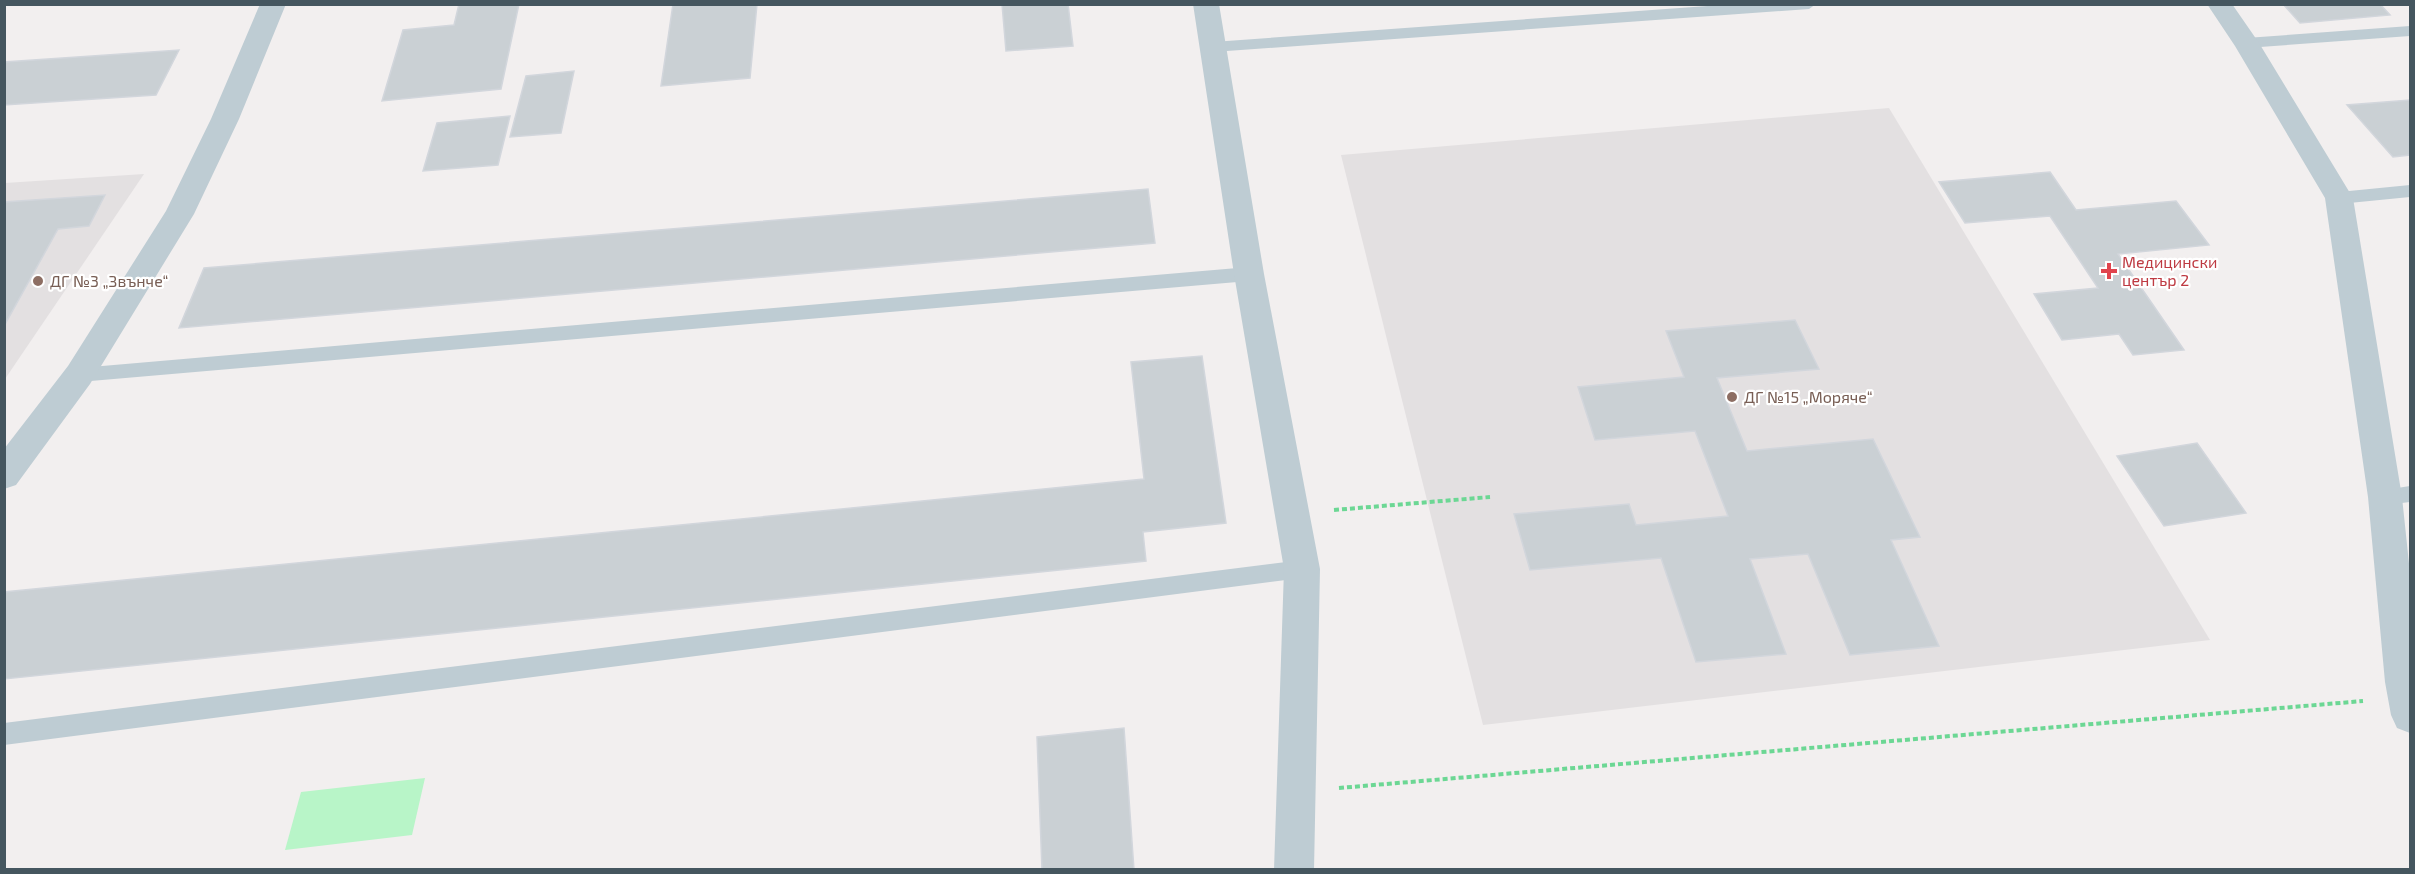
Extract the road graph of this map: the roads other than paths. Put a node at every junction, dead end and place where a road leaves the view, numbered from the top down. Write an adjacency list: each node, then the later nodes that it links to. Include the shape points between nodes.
1 (273, 4): 11 (street, via 225,119 179,214)
2 (1206, 4): 7 (street)
3 (1809, 4): 7 (lane)
4 (2219, 4): 6 (street)
5 (2410, 31): 6 (lane)
6 (2246, 43): 9 (street)
7 (1213, 47): 10 (street)
8 (2410, 191): 9 (lane)
9 (2339, 198): 13 (street)
10 (1249, 274): 11 (lane); 14 (street)
11 (79, 375): 12 (street)
12 (4, 475)
13 (2398, 496): 15 (street)
14 (1302, 569): 16 (lane); 17 (street)
15 (2408, 707)
16 (4, 734)
17 (1294, 870)

